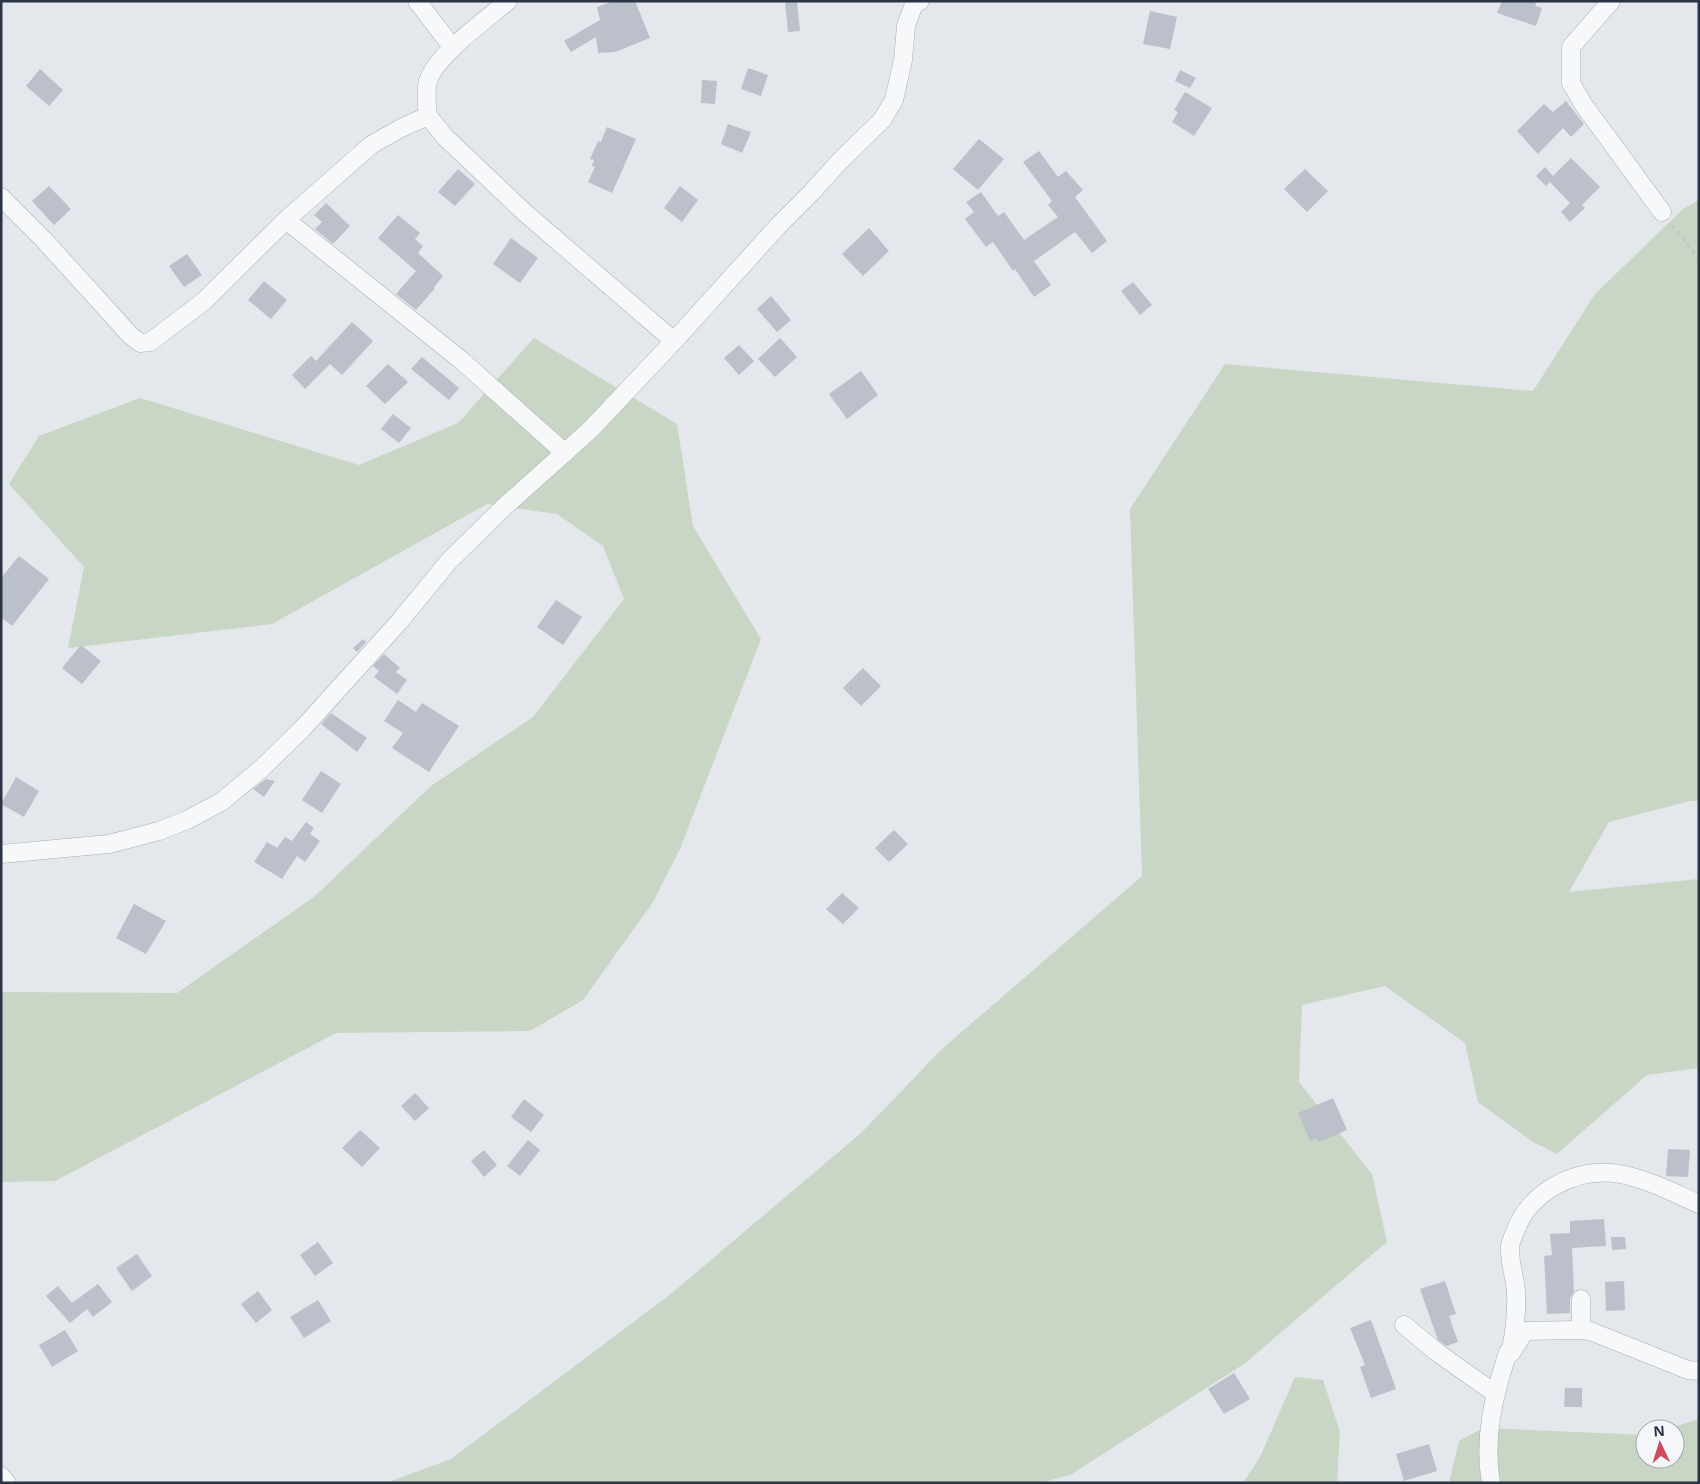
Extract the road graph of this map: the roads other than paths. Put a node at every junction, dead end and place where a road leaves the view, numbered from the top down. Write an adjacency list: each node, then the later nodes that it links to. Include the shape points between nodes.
1 (417, 1): 5 (street)
2 (508, 1): 5 (street)
3 (920, 1): 10 (street, via 914,4 906,26 894,100 882,120 778,226)
4 (1611, 1): 8 (street, via 1571,48 1571,83)
5 (453, 48): 6 (street, via 436,66 428,81)
6 (428, 116): 9 (street, via 371,145); 10 (street, via 445,137 524,212)
7 (1, 197): 9 (street, via 140,343 150,342 203,302)
8 (1662, 212)
9 (286, 220): 11 (street, via 461,360)
10 (674, 341): 11 (street, via 591,430)
11 (565, 453): 12 (street, via 449,561 399,622 303,728 221,802 180,823 132,839)
12 (1, 854)
13 (1699, 1204): 17 (street, via 1629,1176 1596,1172 1556,1185 1536,1197 1518,1224 1510,1246 1516,1291)
14 (1581, 1299): 16 (street, via 1581,1323)
15 (1404, 1325): 19 (street)
16 (1577, 1330): 17 (street, via 1525,1331); 18 (street, via 1604,1335 1688,1370)
17 (1511, 1353): 19 (street, via 1508,1352)
18 (1699, 1371)
19 (1496, 1394): 22 (street, via 1488,1438)
20 (1, 1476): 21 (street)
21 (7, 1483)
22 (1491, 1483)

